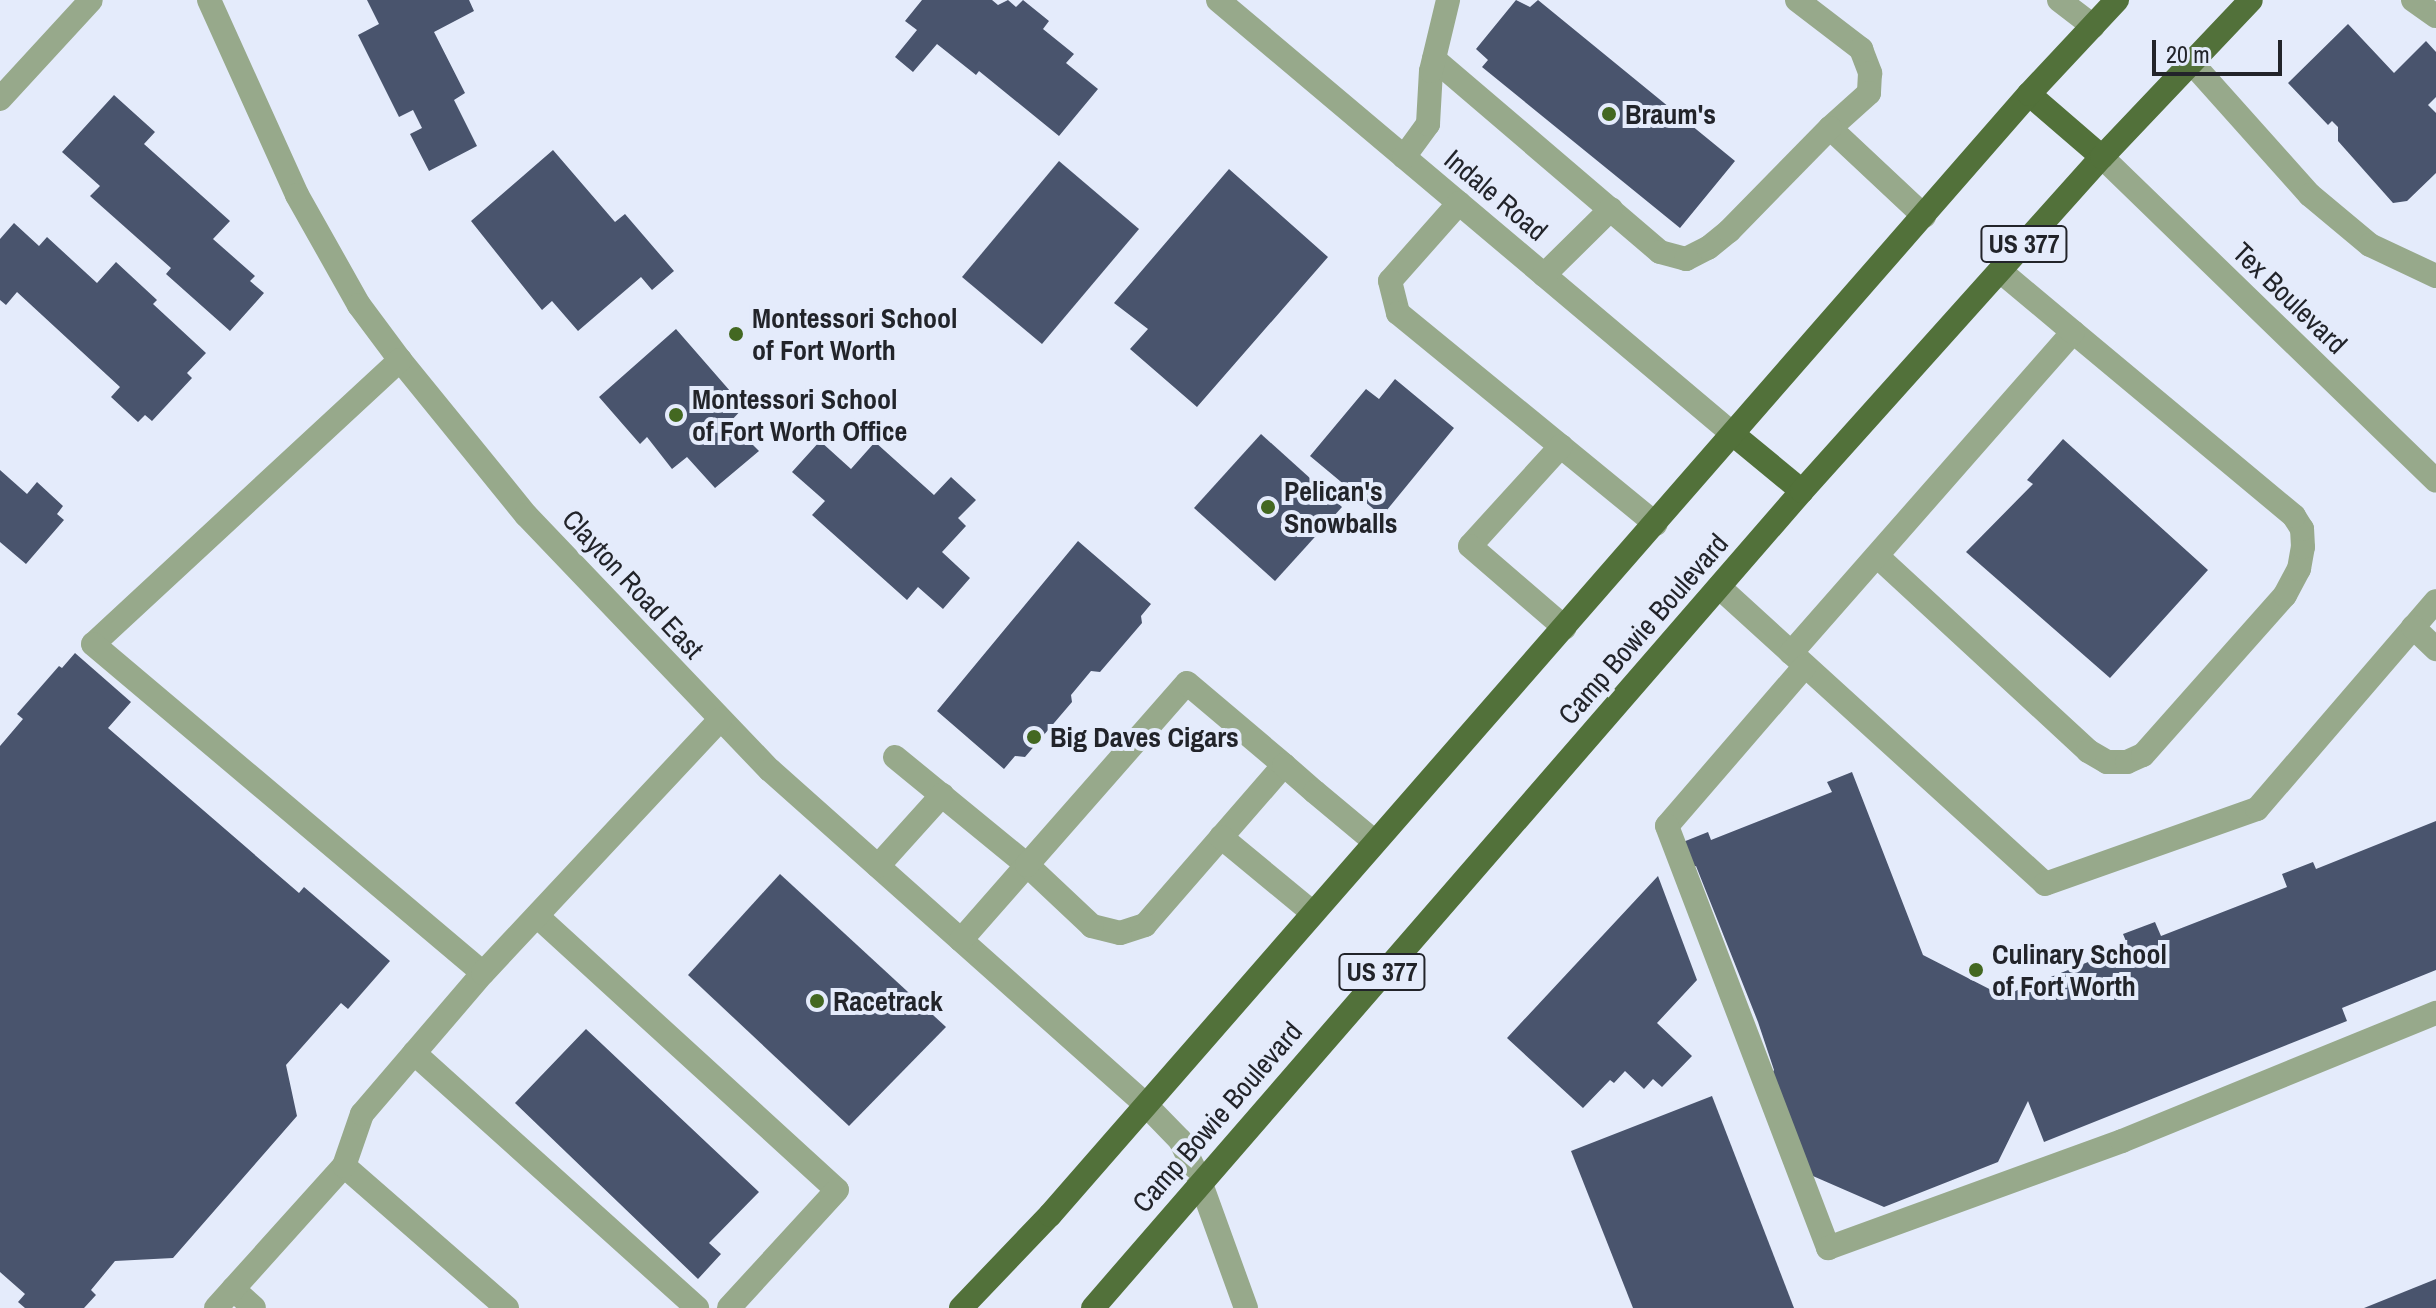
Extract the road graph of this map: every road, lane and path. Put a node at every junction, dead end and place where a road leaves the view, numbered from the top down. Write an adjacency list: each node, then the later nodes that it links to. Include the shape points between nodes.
1 (91, 0): 15 (street)
2 (209, 0): 26 (street, Clayton Road East, via 297,195 359,305)
3 (1218, 0): 17 (street, Indale Road)
4 (1448, 0): 12 (street)
5 (1797, 0): 16 (street, via 1861,49 1870,73 1869,93)
6 (2059, 0): 11 (street)
7 (2117, 0): 11 (main road)
8 (2251, 0): 13 (main road, Camp Bowie Boulevard / US 377)
9 (2413, 0): 10 (street)
10 (2436, 16)
11 (2093, 26): 14 (main road)
12 (1434, 59): 17 (street, via 1428,124); 20 (street)
13 (2191, 62): 18 (main road, Camp Bowie Boulevard / US 377); 23 (street, via 2310,195 2370,245)
14 (2029, 94): 18 (main road); 21 (main road)
15 (0, 99)
16 (1830, 128): 20 (street, via 1729,231 1686,259 1660,252); 21 (street)
17 (1404, 157): 19 (street, Indale Road)
18 (2102, 157): 22 (main road, Camp Bowie Boulevard / US 377); 29 (street, Tex Boulevard)
19 (1459, 203): 24 (street, Indale Road); 28 (street, via 1390,281 1398,313)
20 (1611, 209): 24 (street)
21 (1924, 216): 27 (main road)
22 (2000, 271): 25 (street); 30 (main road, Camp Bowie Boulevard / US 377)
23 (2436, 274)
24 (1544, 275): 27 (street, Indale Road)
25 (2073, 332): 32 (street); 32 (street, via 2294,516 2302,529 2303,547 2285,595 2143,755 2107,762 2088,751)
26 (400, 360): 39 (street, Clayton Road East, via 526,515); 50 (street, via 93,644)
27 (1734, 435): 30 (main road); 31 (main road)
28 (1561, 446): 31 (street); 36 (street, via 1470,546)
29 (2436, 481)
30 (1802, 491): 33 (main road, Camp Bowie Boulevard / US 377)
31 (1656, 524): 36 (main road)
32 (1877, 556): 38 (street)
33 (1719, 587): 38 (street); 55 (main road, Camp Bowie Boulevard / US 377)
34 (2436, 601): 35 (street)
35 (2413, 627): 37 (street); 38 (street, via 2257,809 2045,884)
36 (1565, 628): 44 (main road)
37 (2436, 649)
38 (1798, 659): 51 (street, via 1667,826 1828,1248 2122,1141)
39 (720, 720): 46 (street, Clayton Road East); 48 (street)
40 (895, 757): 42 (street)
41 (1284, 765): 43 (street); 44 (street); 45 (street, via 1187,683)
42 (942, 795): 45 (street); 46 (street)
43 (1221, 837): 45 (street, via 1145,925 1120,933 1092,926); 47 (street)
44 (1375, 842): 47 (main road)
45 (1027, 865): 49 (street)
46 (878, 866): 49 (street, Clayton Road East)
47 (1313, 913): 53 (main road)
48 (537, 916): 50 (street); 61 (street, via 837,1190)
49 (961, 940): 53 (street, Clayton Road East)
50 (483, 973): 52 (street)
51 (2436, 1013)
52 (414, 1053): 54 (street, via 362,1114); 60 (street)
53 (1145, 1104): 55 (street, Clayton Road East, via 1180,1140); 62 (main road)
54 (344, 1166): 56 (street); 59 (street)
55 (1200, 1181): 63 (main road, Camp Bowie Boulevard / US 377); 64 (street, Clayton Road East)
56 (233, 1289): 57 (street); 58 (street)
57 (216, 1308)
58 (254, 1308)
59 (507, 1308)
60 (697, 1308)
61 (729, 1308)
62 (961, 1308)
63 (1093, 1308)
64 (1246, 1308)

